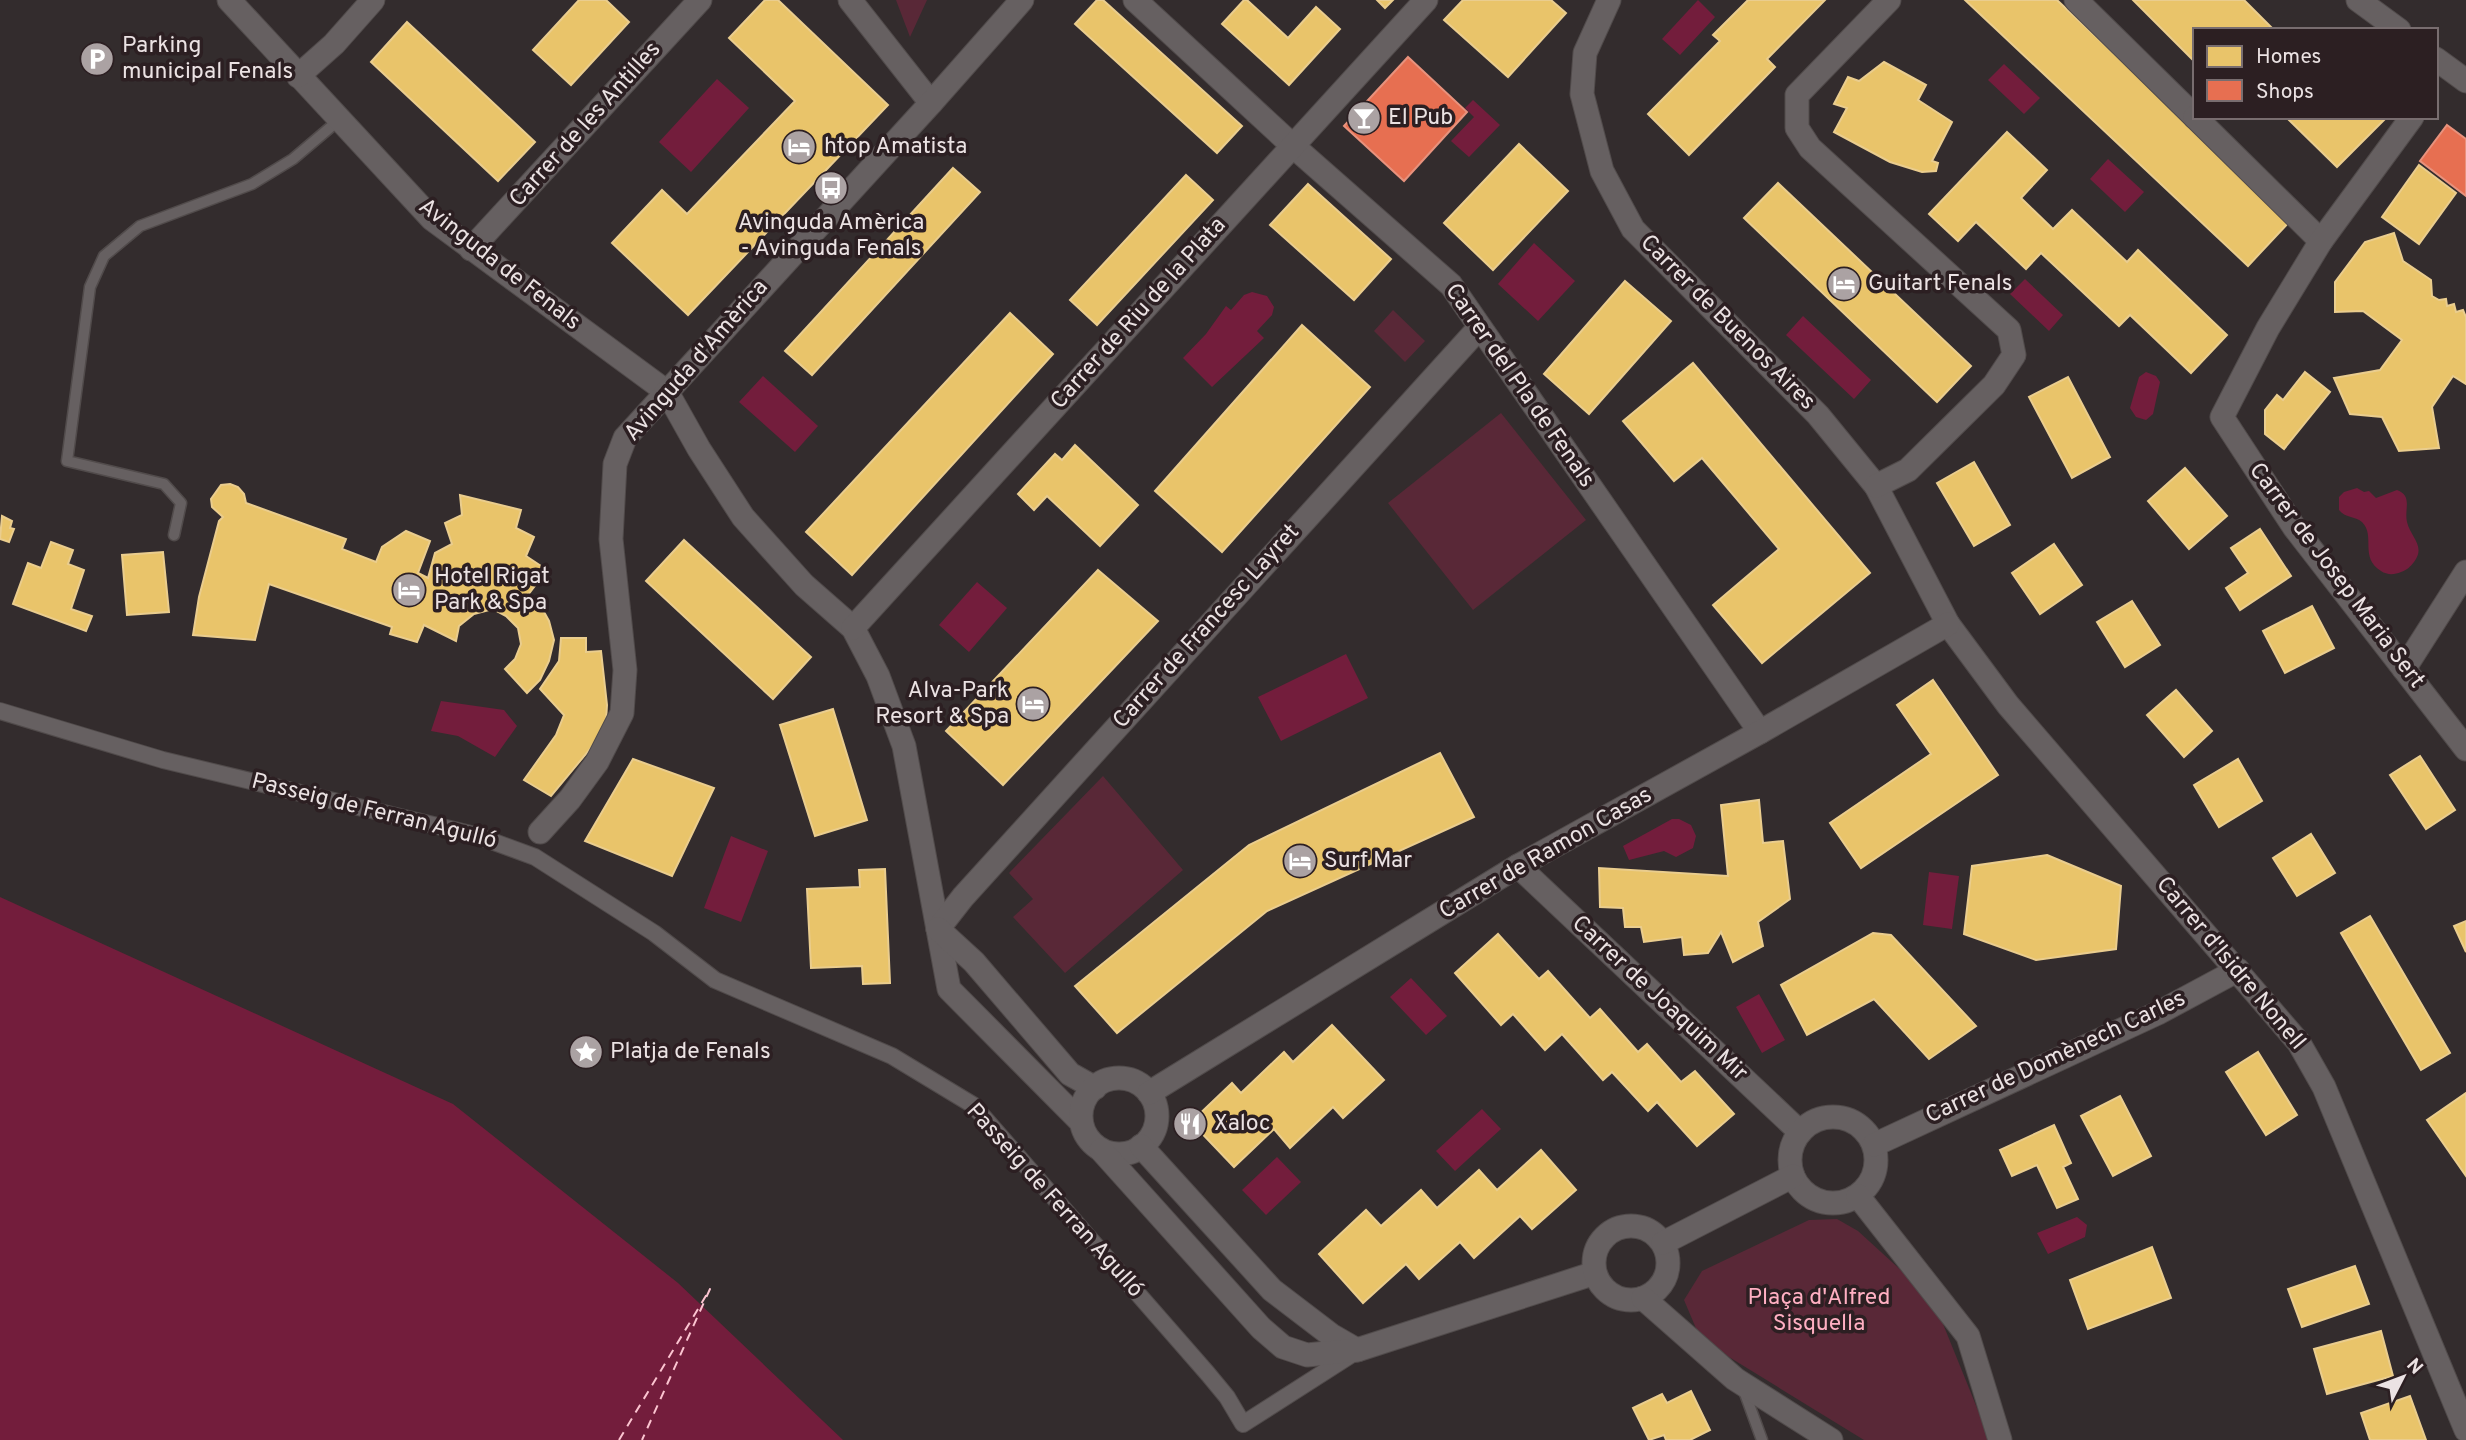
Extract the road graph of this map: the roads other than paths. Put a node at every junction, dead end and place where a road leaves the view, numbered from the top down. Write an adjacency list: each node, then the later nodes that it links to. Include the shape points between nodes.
1 (229, 0): 13 (street, Avinguda de Fenals)
2 (373, 0): 13 (street)
3 (700, 0): 21 (street, Carrer de les Antilles)
4 (850, 0): 14 (street)
5 (1022, 0): 14 (street, Avinguda d'Amèrica)
6 (1135, 0): 19 (street, Carrer del Pla de Fenals)
7 (1426, 0): 19 (street, Carrer de Riu de la Plata)
8 (1609, 0): 24 (street, Carrer de Buenos Aires, via 1586,53 1582,94 1602,171 1633,229 1818,415)
9 (1889, 0): 24 (street, via 1797,95 1797,128 1810,148 2009,330 2014,355 1994,384 1908,470)
10 (2076, 0): 15 (street)
11 (2358, 0): 12 (street)
12 (2396, 28)
13 (298, 76): 18 (street, Avinguda de Fenals)
14 (931, 103): 23 (street, Avinguda d'Amèrica)
15 (2193, 115)
16 (2197, 119): 20 (street)
17 (2411, 119): 20 (street, Carrer de Josep Maria Sert)
18 (339, 120): 21 (street, Avinguda de Fenals, via 432,219); 25 (lane, via 293,159 252,184 141,226 104,256 90,288 67,461 164,484 181,503)
19 (1293, 146): 22 (street, Carrer del Pla de Fenals, via 1451,285); 28 (street, Carrer de Riu de la Plata)
20 (2321, 241): 29 (street, Carrer de Josep Maria Sert, via 2268,328 2222,417 2294,527)
21 (471, 249): 23 (street, Avinguda de Fenals)
22 (1479, 328): 31 (street, Carrer del Pla de Fenals); 35 (street, Carrer de Francesc Layret, via 963,897)
23 (667, 392): 28 (street, via 743,517 804,585); 33 (street, Avinguda d'Amèrica, via 625,438 615,464 611,539 625,670 622,713 597,762)
24 (1876, 486): 27 (street, Carrer de Buenos Aires)
25 (174, 535)
26 (2466, 572): 29 (street)
27 (1948, 624): 31 (street, Carrer de Ramon Casas); 36 (street, Carrer d'Isidre Nonell, via 2008,705)
28 (853, 628): 35 (street, via 878,676 904,746)
29 (2404, 669): 32 (street, Carrer de Josep Maria Sert)
30 (0, 711): 49 (street, Passeig de Ferran Agulló, via 163,760 475,835 535,857 654,933 715,980 892,1056 973,1105 1208,1374 1243,1424)
31 (1760, 732): 34 (street, Carrer de Ramon Casas)
32 (2466, 749)
33 (540, 832)
34 (1518, 866): 38 (street, Carrer de Ramon Casas); 40 (street, Carrer de Joaquim Mir)
35 (939, 929): 37 (street, via 974,962 1070,1074); 39 (street, via 948,989)
36 (2238, 970): 41 (street, Carrer de Domènech Carles, via 2158,1013); 51 (street, Carrer d'Isidre Nonell, via 2300,1043 2324,1087)
37 (1095, 1088): 38 (street, via 1118,1078 1135,1081); 39 (street, via 1082,1106)
38 (1149, 1093): 42 (street, via 1157,1123)
39 (1081, 1122): 43 (street, via 1087,1138)
40 (1800, 1132): 41 (street, via 1818,1120 1840,1118 1854,1122); 44 (street, via 1790,1153)
41 (1874, 1144): 45 (street, via 1874,1173)
42 (1141, 1146): 43 (street, via 1116,1155); 49 (street, via 1272,1290)
43 (1101, 1150): 49 (street, via 1283,1347 1307,1355)
44 (1793, 1176): 45 (street, via 1808,1196 1820,1202 1846,1202); 46 (street)
45 (1857, 1196): 55 (street, via 1968,1336)
46 (1663, 1243): 47 (street, via 1644,1228 1621,1226 1610,1231 1595,1249); 48 (street, via 1667,1275)
47 (1595, 1273): 48 (street, via 1608,1293 1631,1301); 49 (street)
48 (1643, 1298): 50 (street)
49 (1357, 1350)
50 (1740, 1382): 52 (lane); 54 (street)
51 (2466, 1430)
52 (1762, 1437): 53 (lane)
53 (1772, 1440)
54 (1831, 1440)
55 (2000, 1440)

